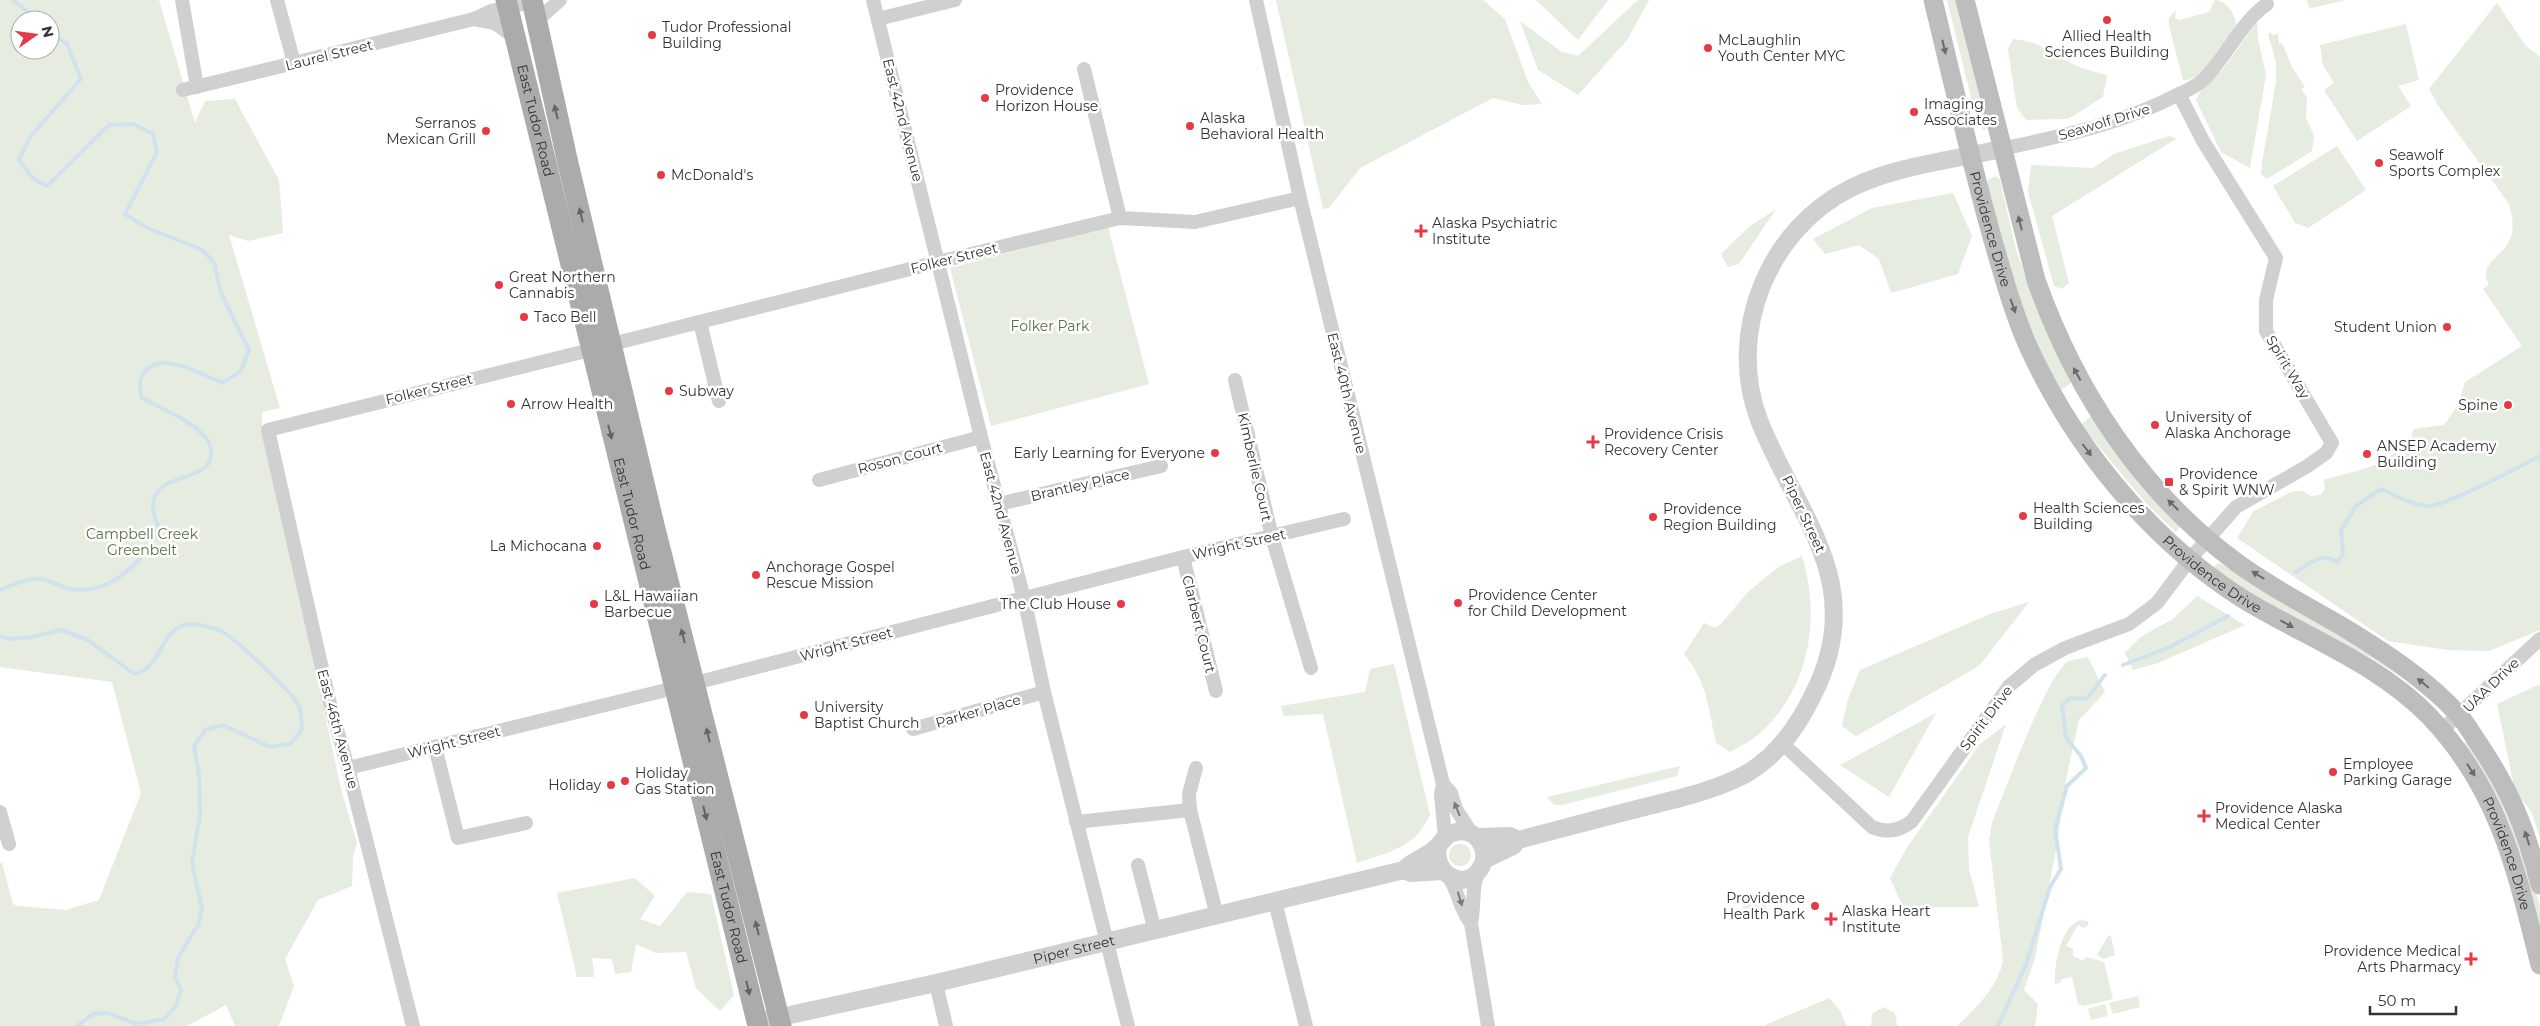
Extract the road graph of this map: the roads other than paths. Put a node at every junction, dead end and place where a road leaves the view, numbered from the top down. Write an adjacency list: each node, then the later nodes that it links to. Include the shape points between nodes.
1 (182, 0): 18 (street)
2 (278, 0): 16 (street)
3 (560, 0): 14 (street, via 542,16)
4 (874, 0): 12 (street, East 42nd Avenue)
5 (954, 0): 12 (street)
6 (1256, 0): 23 (street, East 40th Avenue)
7 (1933, 0): 22 (main road, Providence Drive, one-way to 22)
8 (1965, 0): 21 (main road, Providence Drive)
9 (532, 1): 10 (street, Laurel Street); 14 (main road, East Tudor Road)
10 (507, 4): 13 (street, Laurel Street); 15 (main road, East Tudor Road)
11 (2262, 7): 20 (street, Seawolf Drive, via 2202,82)
12 (878, 19): 25 (street, East 42nd Avenue)
13 (474, 20): 15 (street, Laurel Street, via 499,24); 16 (street, Laurel Street)
14 (537, 26): 28 (main road, East Tudor Road, one-way to 14)
15 (514, 37): 26 (main road, East Tudor Road)
16 (294, 63): 18 (street, Laurel Street)
17 (1084, 69): 24 (street)
18 (197, 87): 19 (street, Laurel Street)
19 (183, 90)
20 (2179, 94): 21 (street, Seawolf Drive, via 2159,105 2110,122); 40 (street, Spirit Way, via 2203,142 2276,258 2265,309 2266,331 2332,443 2326,453 2306,467 2236,507)
21 (2001, 149): 22 (street, Piper Street); 40 (main road, Providence Drive, one-way to 21, via 2161,494 2116,439 2068,359 2036,280)
22 (1970, 156): 42 (main road, Providence Drive, one-way to 42, via 2011,301 2056,402 2083,444 2130,503); 53 (street, Piper Street, via 1880,176 1844,192 1814,213 1791,237 1759,288 1746,358 1749,382 1758,418 1822,550 1832,594 1832,628 1826,668 1807,708)
23 (1300, 198): 24 (street, Folker Street, via 1195,222); 57 (street, East 40th Avenue)
24 (1120, 218): 25 (street, Folker Street)
25 (938, 262): 27 (street, Folker Street); 34 (street, East 42nd Avenue)
26 (578, 298): 28 (main road, via 587,304 598,333); 29 (main road, East Tudor Road)
27 (700, 322): 28 (street, Folker Street); 31 (street)
28 (612, 344): 32 (main road, East Tudor Road)
29 (590, 350): 32 (main road, via 602,355 615,399); 33 (street, Folker Street); 47 (main road, East Tudor Road, one-way to 47)
30 (1235, 380): 39 (street, Kimberlie Court)
31 (719, 401)
32 (626, 403): 46 (main road, East Tudor Road, one-way to 32)
33 (268, 430): 55 (street, East 46th Avenue, via 330,704)
34 (981, 436): 36 (street, Roson Court); 37 (street, East 42nd Avenue)
35 (1161, 466): 37 (street, Brantley Place)
36 (820, 480)
37 (999, 504): 43 (street, East 42nd Avenue)
38 (1344, 519): 39 (street, Wright Street)
39 (1272, 537): 41 (street, Wright Street); 45 (street, Kimberlie Court)
40 (2208, 538): 42 (street, Spirit Drive); 50 (main road, Providence Drive, one-way to 40, via 2401,664 2237,562)
41 (1183, 557): 43 (street, Wright Street); 48 (street, Clarbert Court)
42 (2190, 559): 52 (main road, Providence Drive, one-way to 52, via 2242,598 2369,669 2406,696); 53 (street, Spirit Drive, via 2157,603 2128,624 2065,648 2034,665 2009,686 1912,821 1899,830 1872,827)
43 (1024, 598): 46 (street, Wright Street); 49 (street, East 42nd Avenue)
44 (2540, 639): 50 (street, UAA Drive)
45 (1311, 668)
46 (695, 683): 47 (street, Wright Street); 78 (main road, East Tudor Road, one-way to 46)
47 (674, 688): 54 (street, Wright Street); 79 (main road, East Tudor Road, one-way to 79)
48 (1216, 691)
49 (1044, 692): 51 (street, Parker Place); 60 (street, East 42nd Avenue)
50 (2459, 716): 52 (street, UAA Drive); 70 (main road, Providence Drive, one-way to 50, via 2516,808 2498,772)
51 (913, 729)
52 (2441, 731): 76 (main road, Providence Drive, one-way to 76, via 2469,768 2506,837)
53 (1782, 743): 63 (street, Piper Street, via 1766,760 1745,774 1694,795)
54 (435, 747): 55 (street, Wright Street); 61 (street, via 458,838)
55 (348, 768): 80 (street, East 46th Avenue)
56 (1196, 768): 58 (street, via 1189,794)
57 (1443, 784): 62 (street, East 40th Avenue, one-way to 57); 64 (street, East 40th Avenue)
58 (1190, 810): 60 (street); 72 (street)
59 (0, 812): 65 (street)
60 (1076, 822): 75 (street, East 42nd Avenue)
61 (526, 823)
62 (1474, 836): 63 (street, Piper Street, via 1510,836); 64 (street, Piper Street, via 1455,832); 67 (street, via 1484,848)
63 (1518, 840): 67 (street, Piper Street)
64 (1441, 842): 68 (street, Piper Street, via 1409,863); 69 (street, via 1437,860)
65 (9, 844)
66 (1138, 865): 74 (street)
67 (1481, 866): 69 (street, Piper Street, via 1467,878); 73 (street, via 1474,882)
68 (1404, 870): 69 (street, Piper Street); 71 (street, Piper Street)
69 (1445, 873): 73 (street, one-way to 73, via 1455,886 1464,915)
70 (2540, 885)
71 (1275, 902): 72 (street, Piper Street); 83 (street)
72 (1217, 916): 74 (street, Piper Street)
73 (1470, 923): 84 (street)
74 (1155, 931): 75 (street, Piper Street)
75 (1106, 942): 77 (street, Piper Street); 82 (street, East 42nd Avenue)
76 (2540, 965)
77 (936, 983): 78 (street, Piper Street); 81 (street)
78 (780, 1021): 79 (street, Piper Street)
79 (752, 1025)
80 (413, 1026)
81 (946, 1026)
82 (1128, 1026)
83 (1306, 1026)
84 (1488, 1026)

